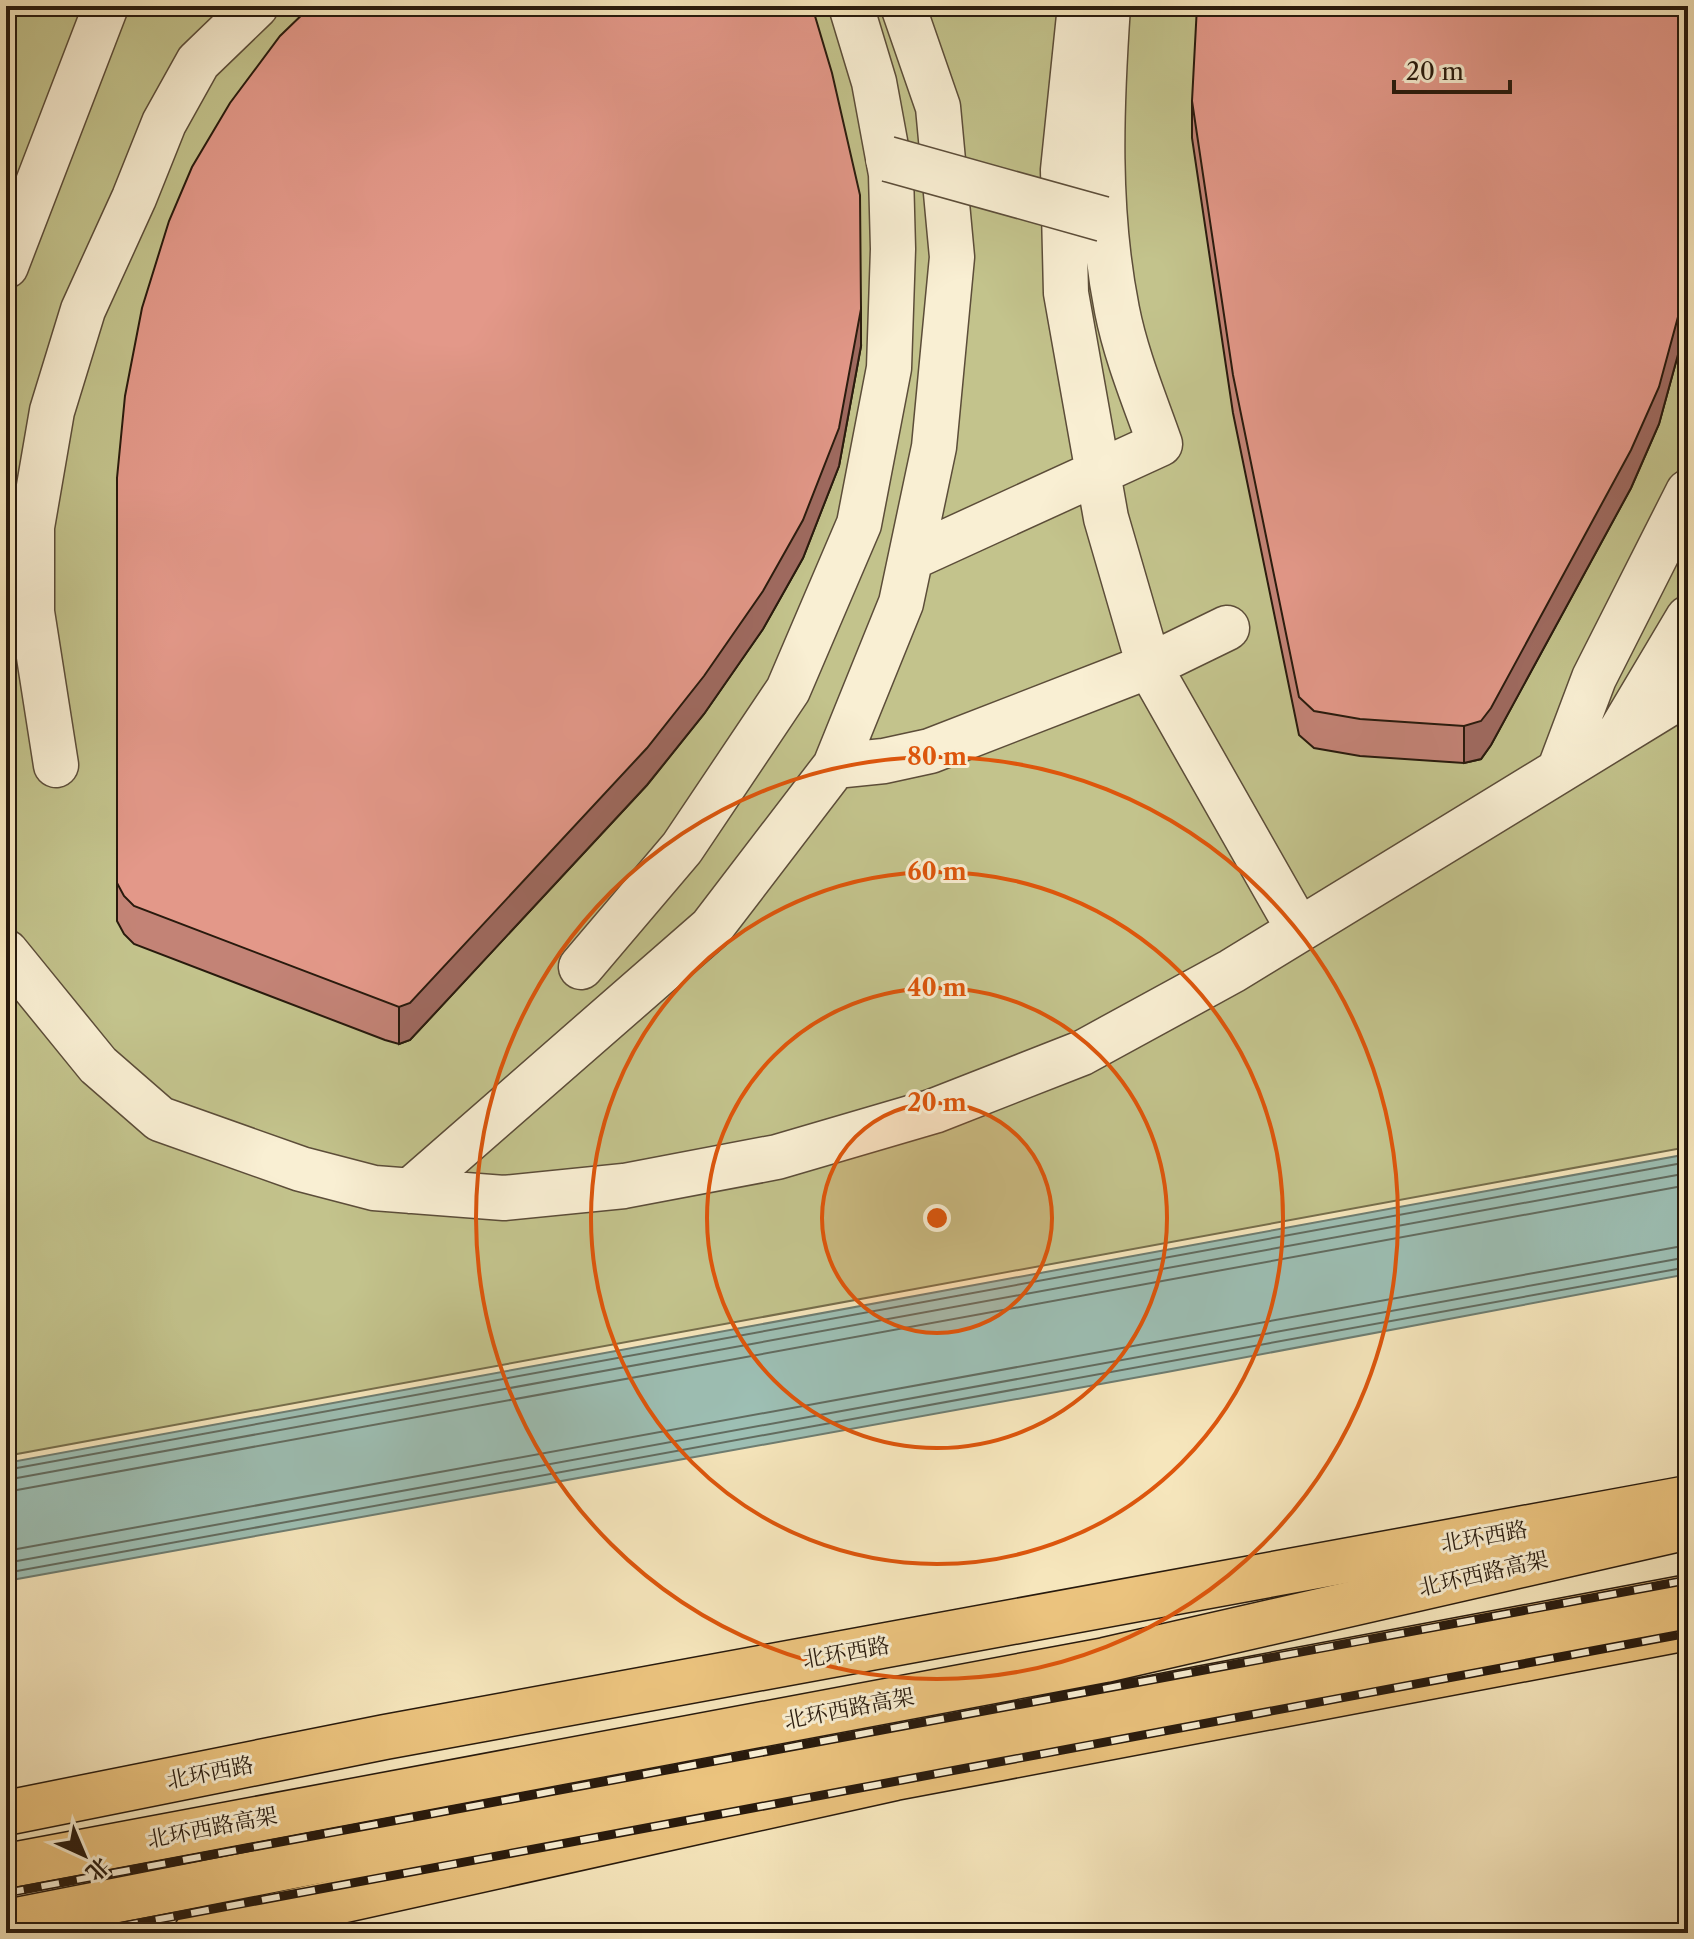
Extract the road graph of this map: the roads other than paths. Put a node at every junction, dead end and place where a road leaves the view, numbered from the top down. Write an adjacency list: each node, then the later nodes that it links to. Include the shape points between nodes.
1 (106, 6): 11 (street)
2 (210, 6): 8 (street)
3 (256, 6): 8 (street)
4 (851, 6): 9 (street, via 874,82)
5 (903, 6): 14 (street, via 938,107 952,257 934,447)
6 (1080, 6): 12 (street, via 1063,170 1066,293)
7 (1108, 6): 10 (street)
8 (198, 62): 20 (street, via 164,123 83,310 52,411 32,527 32,612)
9 (888, 159): 10 (street, bridge); 25 (street, via 893,249 889,368 859,524 788,690 682,848)
10 (1103, 219): 12 (street, via 1117,313 1160,444)
11 (6, 266)
12 (1098, 472): 14 (street); 17 (street)
13 (1688, 492): 22 (street, via 1594,678)
14 (911, 558): 21 (street, via 901,603)
15 (1688, 618): 19 (street)
16 (1227, 628): 17 (street)
17 (1149, 666): 21 (street, via 930,751); 23 (street)
18 (1688, 692): 19 (street)
19 (1619, 735): 22 (street)
20 (56, 765)
21 (835, 766): 26 (street, via 711,928)
22 (1559, 771): 23 (street)
23 (1299, 930): 26 (street, via 1082,1053 934,1111 791,1153 624,1186 504,1198)
24 (6, 952): 26 (street, via 98,1065 160,1119 301,1169 374,1188)
25 (581, 967)
26 (410, 1191)
27 (1688, 1498): 31 (main road, 北环西路, via 385,1737)
28 (1688, 1527): 32 (main road, 北环西路高架, via 1105,1660)
29 (1688, 1597): 33 (main road)
30 (1688, 1628): 34 (main road, via 895,1778)
31 (15, 1811)
32 (6, 1866)
33 (6, 1922)
34 (196, 1933)

